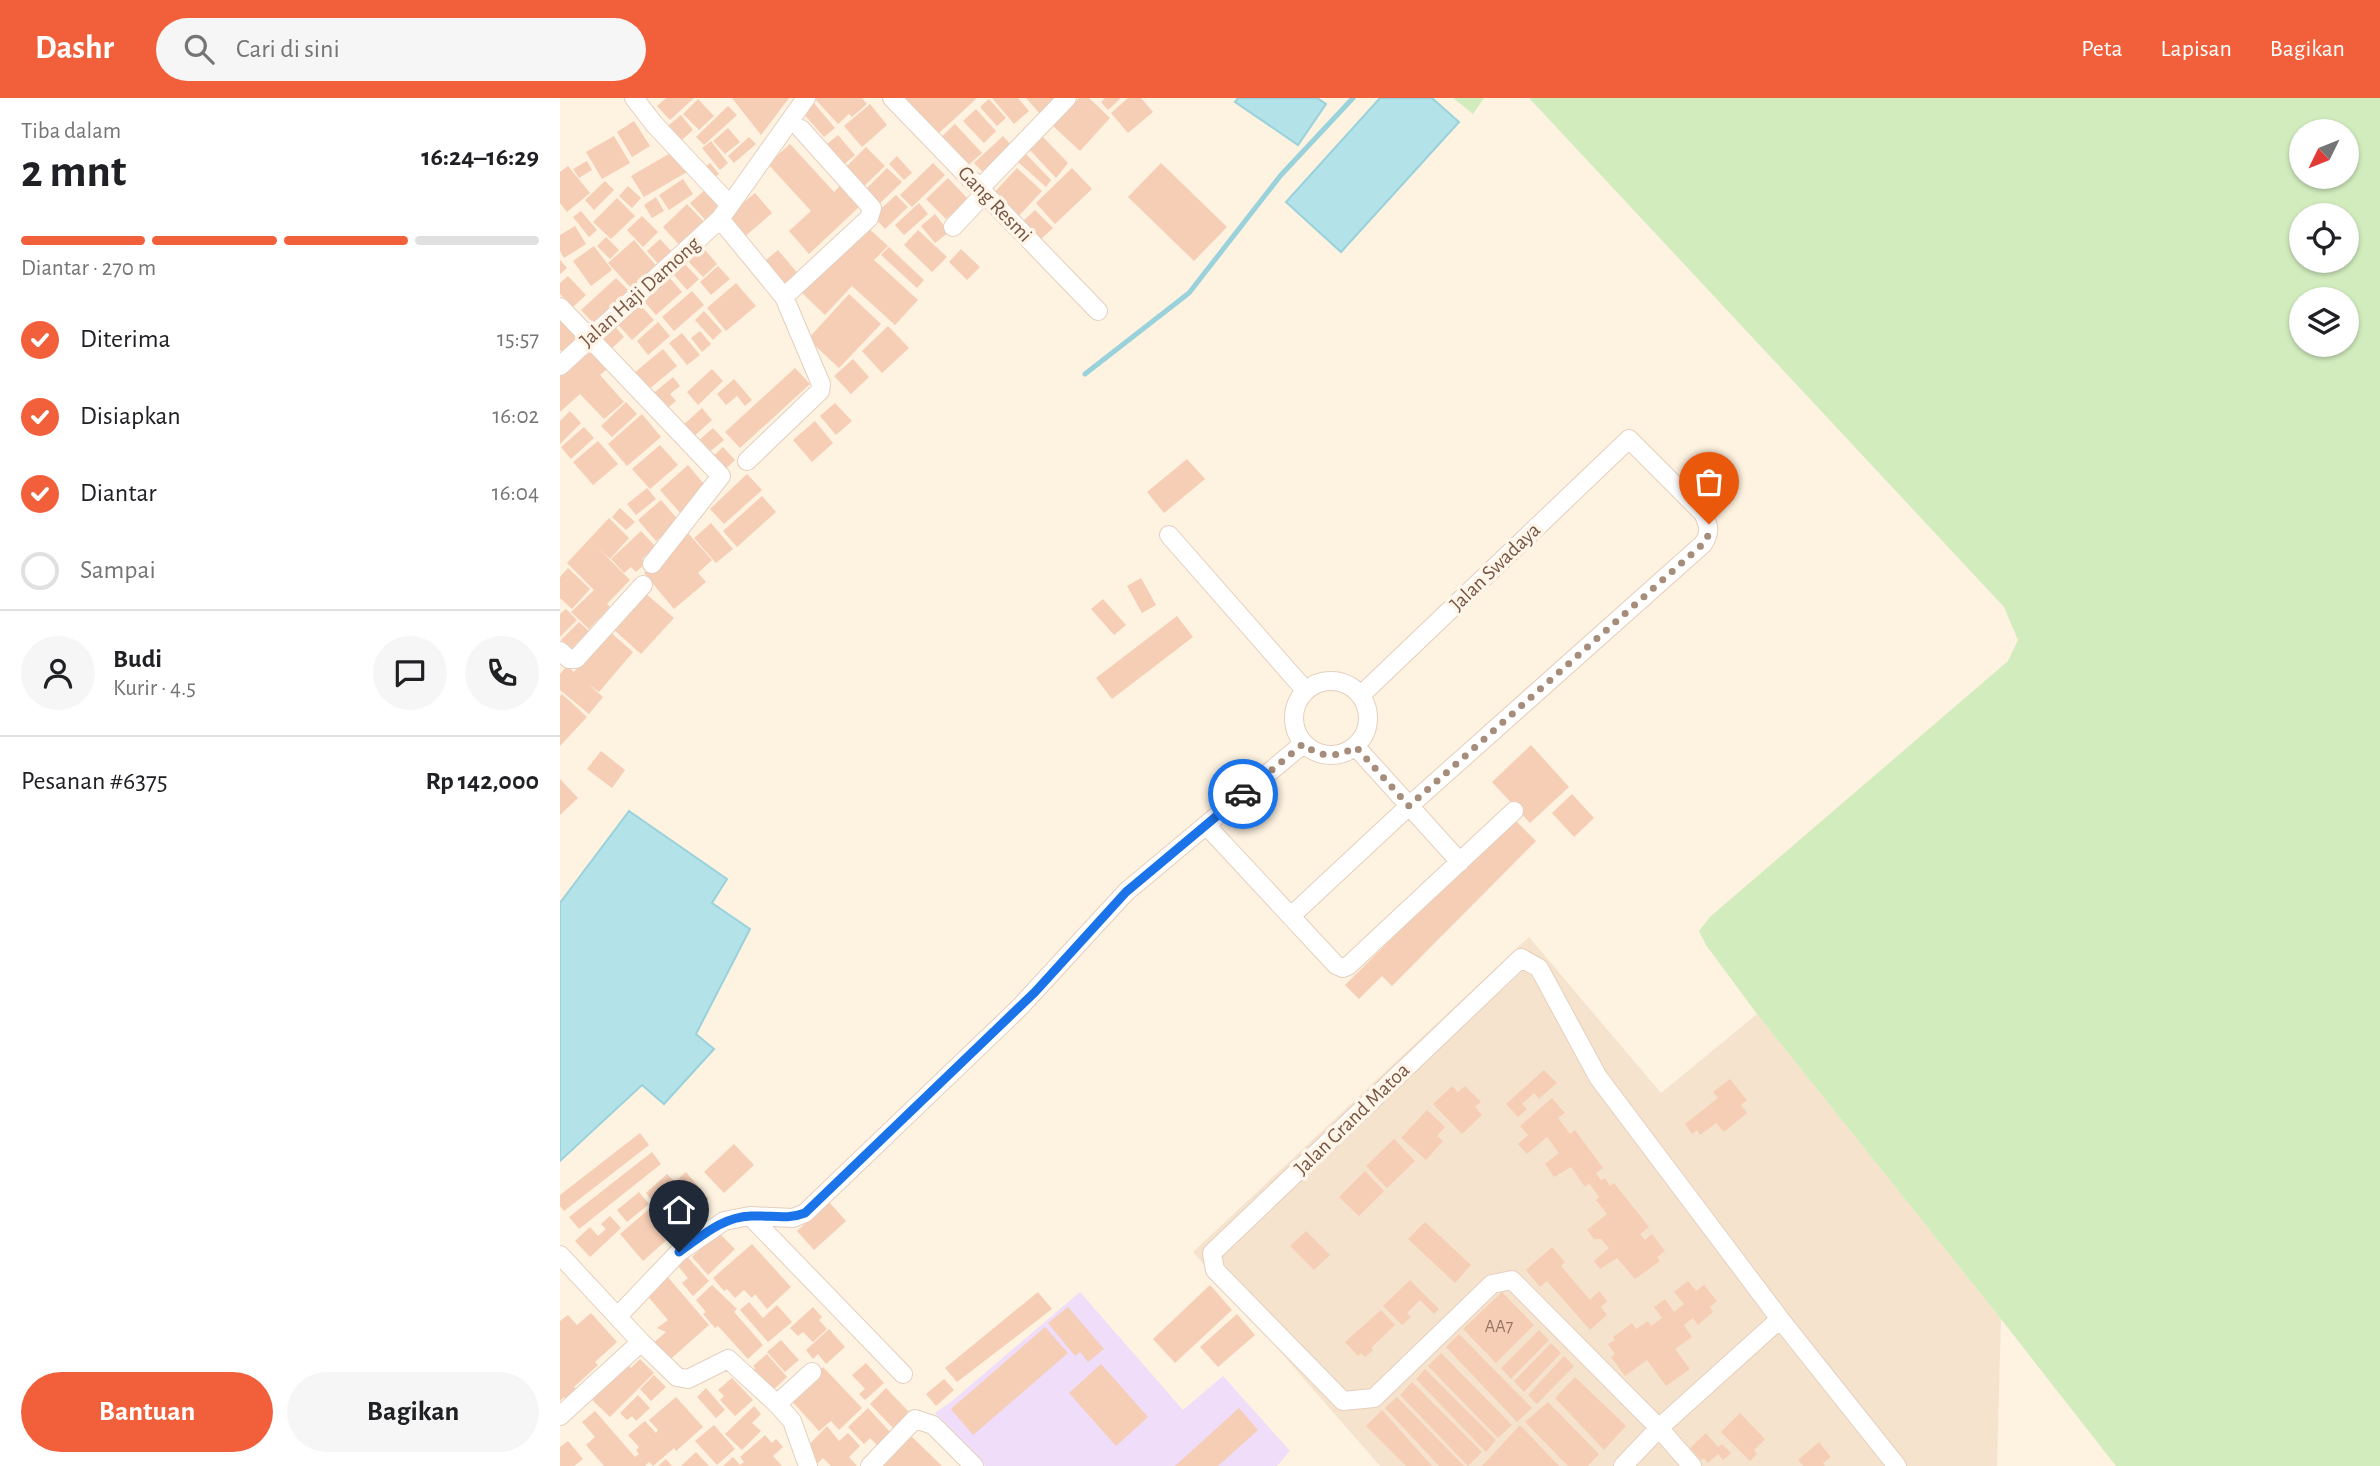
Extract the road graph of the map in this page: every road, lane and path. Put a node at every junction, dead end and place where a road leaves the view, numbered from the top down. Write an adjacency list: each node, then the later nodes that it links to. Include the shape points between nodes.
1 (634, 98): 7 (street)
2 (806, 98): 7 (street, Jalan Haji Damong)
3 (892, 98): 6 (street, Gang Resmi)
4 (1067, 98): 6 (street)
5 (801, 129): 9 (street, via 872,208 869,218)
6 (983, 191): 8 (street); 11 (street, Gang Resmi)
7 (725, 212): 9 (street); 12 (street, Jalan Haji Damong)
8 (953, 227)
9 (784, 296): 14 (street, via 821,388)
10 (560, 307): 12 (street)
11 (1098, 311)
12 (590, 337): 13 (street, Jalan Haji Damong); 16 (street, via 721,476)
13 (560, 366)
14 (747, 461)
15 (1169, 535): 19 (street)
16 (652, 564)
17 (643, 584): 18 (street, via 576,659)
18 (560, 651)
19 (1305, 690): 20 (street, via 1334,680); 21 (street, via 1293,717)
20 (1360, 695): 22 (street, via 1368,722); 23 (street, Jalan Swadaya, via 1629,439 1709,524 1709,534 1693,553)
21 (1303, 744): 22 (street, via 1329,756); 25 (street)
22 (1356, 747): 23 (street)
23 (1409, 806): 26 (street); 27 (street)
24 (1514, 811): 26 (street)
25 (1206, 825): 27 (street); 28 (street, via 1126,892 1035,992 819,1201 793,1218)
26 (1460, 862): 27 (street, via 1348,967 1336,965)
27 (1291, 916)
28 (750, 1216): 30 (street, via 724,1221 679,1252); 34 (street)
29 (560, 1255): 30 (street)
30 (618, 1316): 32 (street)
31 (1780, 1319): 37 (street); 37 (street, Jalan Grand Matoa, via 1598,1077 1539,968 1521,958 1212,1253 1215,1270 1343,1401 1374,1398 1492,1284 1512,1280); 43 (street, Jalan Grand Matoa)
32 (641, 1342): 35 (street, via 677,1377 688,1378 728,1359); 36 (street)
33 (812, 1372): 35 (street)
34 (903, 1374)
35 (777, 1404): 38 (street, via 792,1420)
36 (560, 1416)
37 (1659, 1428): 41 (street); 42 (street, Jalan Grand Matoa)
38 (808, 1466)
39 (870, 1466): 40 (street, via 915,1419 933,1425)
40 (974, 1466)
41 (1623, 1466)
42 (1692, 1466)
43 (1897, 1466)

